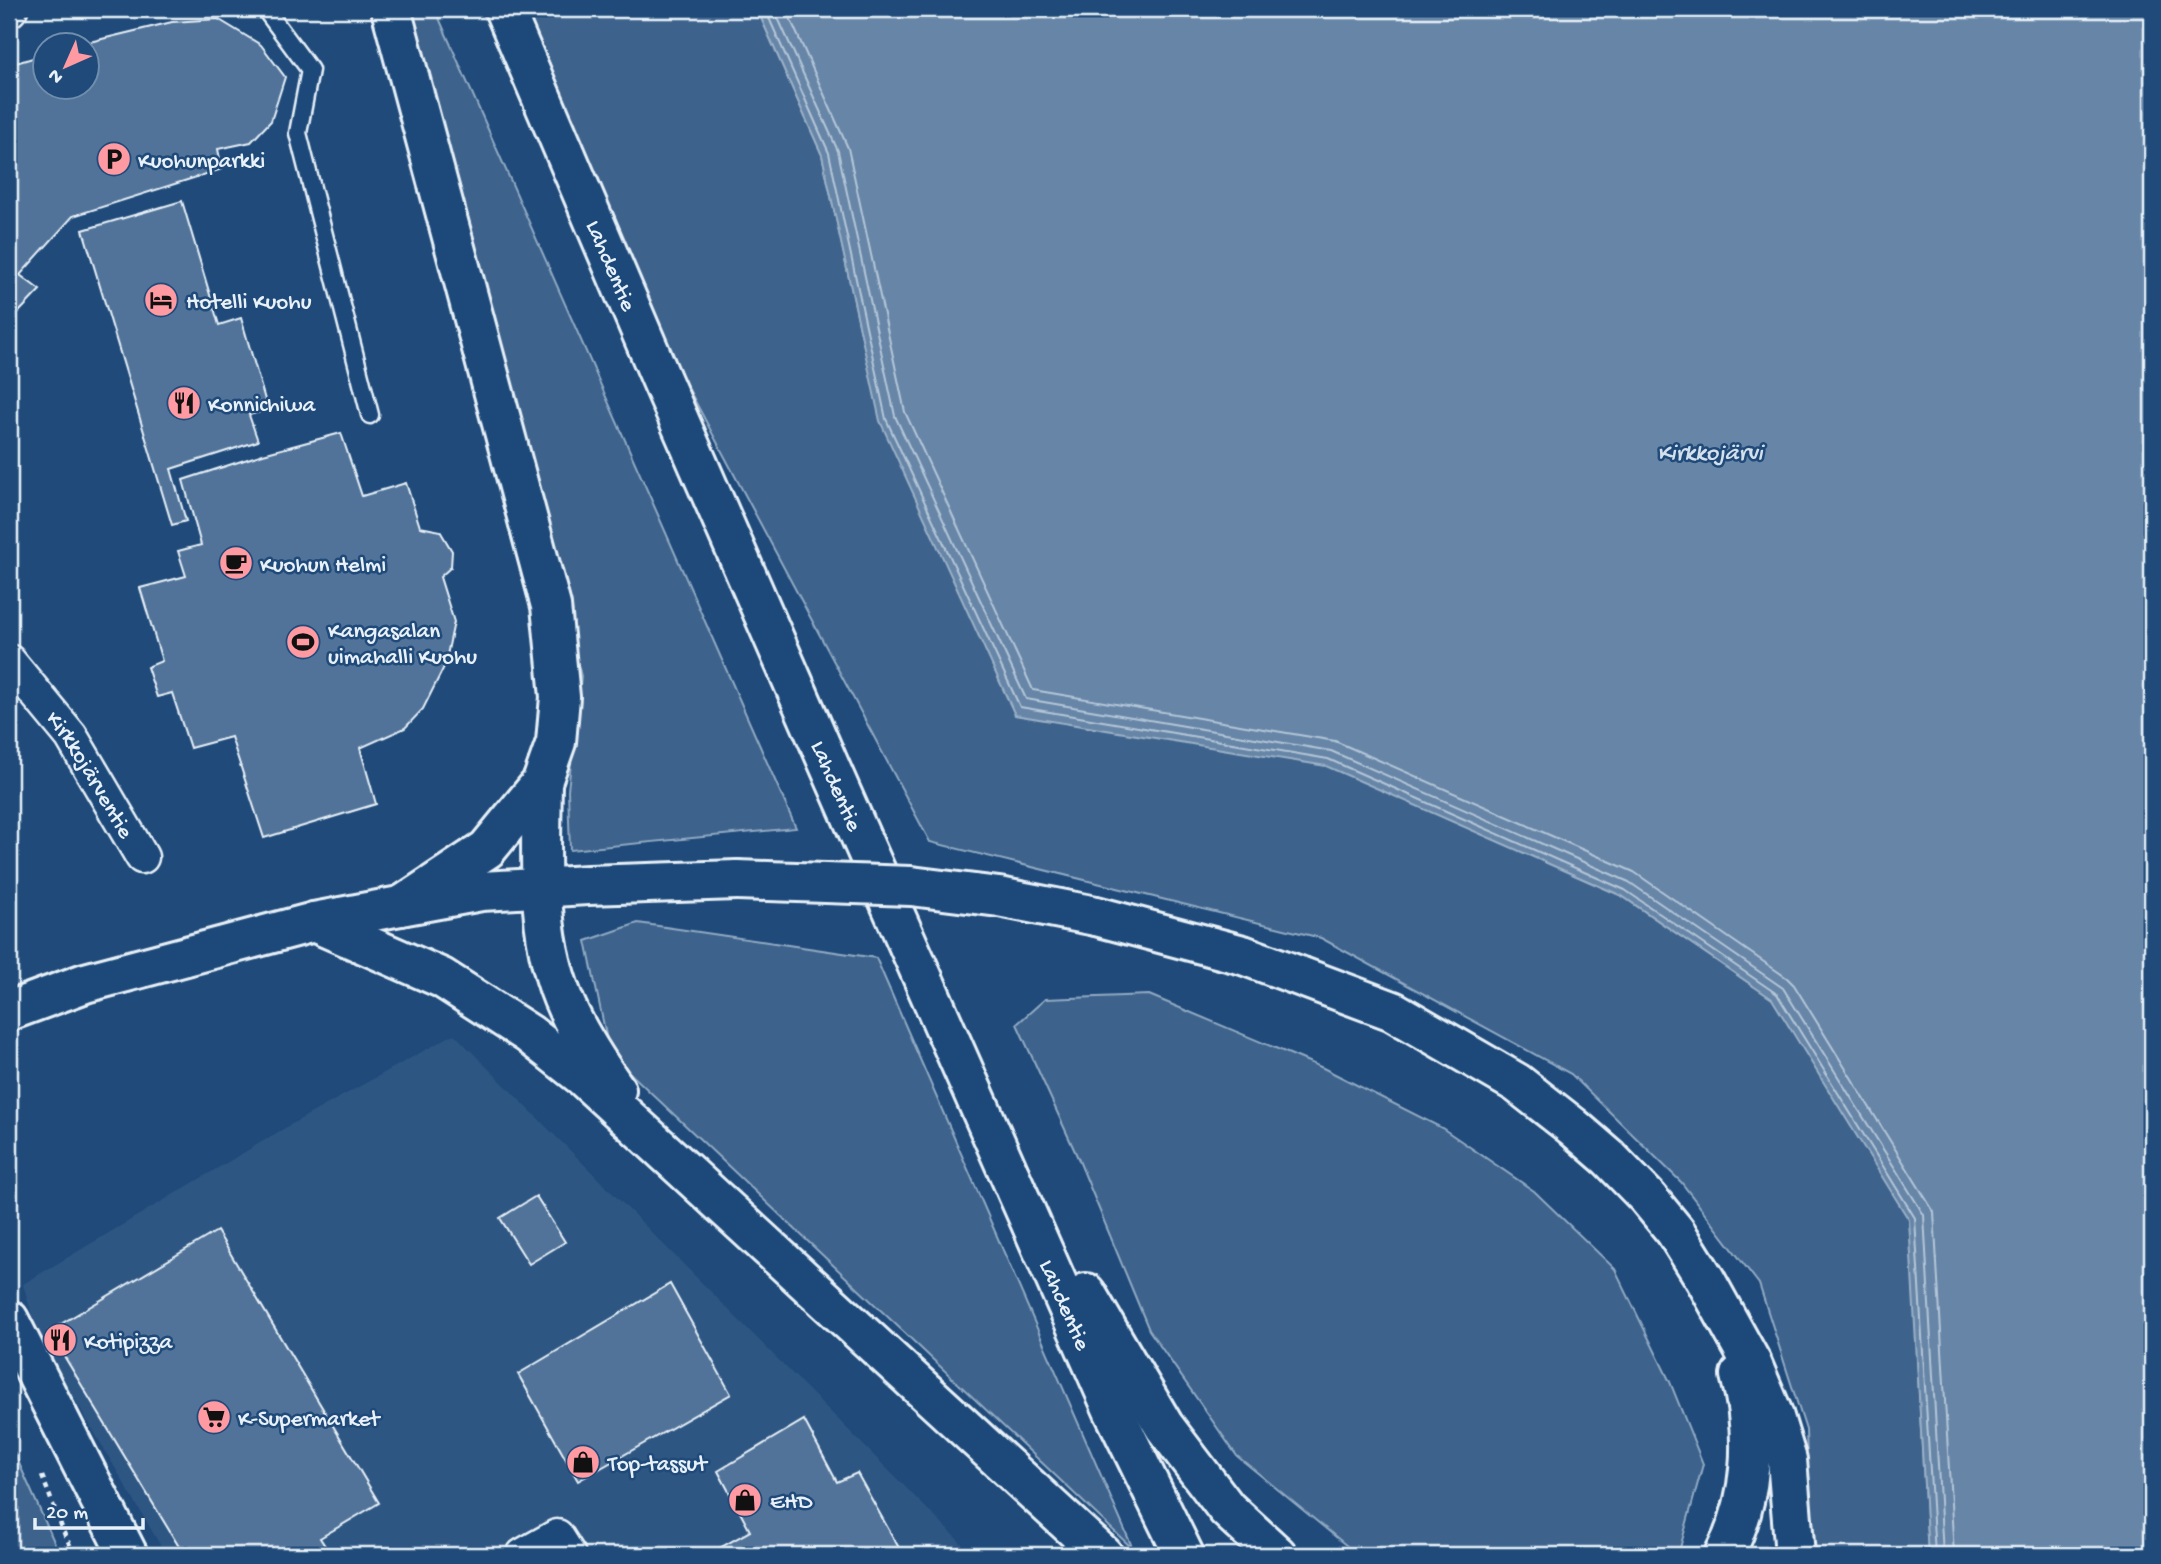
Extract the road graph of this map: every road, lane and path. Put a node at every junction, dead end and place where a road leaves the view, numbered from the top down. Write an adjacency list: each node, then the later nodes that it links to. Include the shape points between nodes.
1 (265, 9): 4 (lane, via 310,70 298,133)
2 (391, 9): 6 (main road, via 551,606 560,697 556,742)
3 (504, 9): 14 (main road, Lahdentie)
4 (370, 415)
5 (9, 660): 7 (street, Kirkkojärventie, via 71,736)
6 (542, 782): 8 (main road); 9 (main road, via 487,849)
7 (142, 858)
8 (541, 888): 9 (main road, via 481,891); 15 (main road, via 551,959 566,1006); 16 (main road, bridge, via 737,880 911,886 1096,916 1243,955 1393,1011 1517,1083 1609,1157 1647,1197 1675,1231)
9 (401, 906): 10 (main road)
10 (314, 922): 11 (main road); 15 (main road, via 442,978 530,1034)
11 (85, 983): 12 (main road); 13 (main road)
12 (9, 992)
13 (9, 1011)
14 (968, 1079): 22 (main road, Lahdentie, via 1114,1412); 23 (main road, via 1164,1426 1227,1509)
15 (643, 1133): 21 (main road)
16 (1723, 1312): 24 (main road, via 1742,1382 1750,1462 1738,1527); 25 (main road, via 1752,1364 1787,1460)
17 (9, 1320): 19 (main road)
18 (563, 1546): 20 (street)
19 (128, 1555)
20 (523, 1555)
21 (1103, 1555)
22 (1184, 1555)
23 (1277, 1555)
24 (1724, 1555)
25 (1795, 1555)

